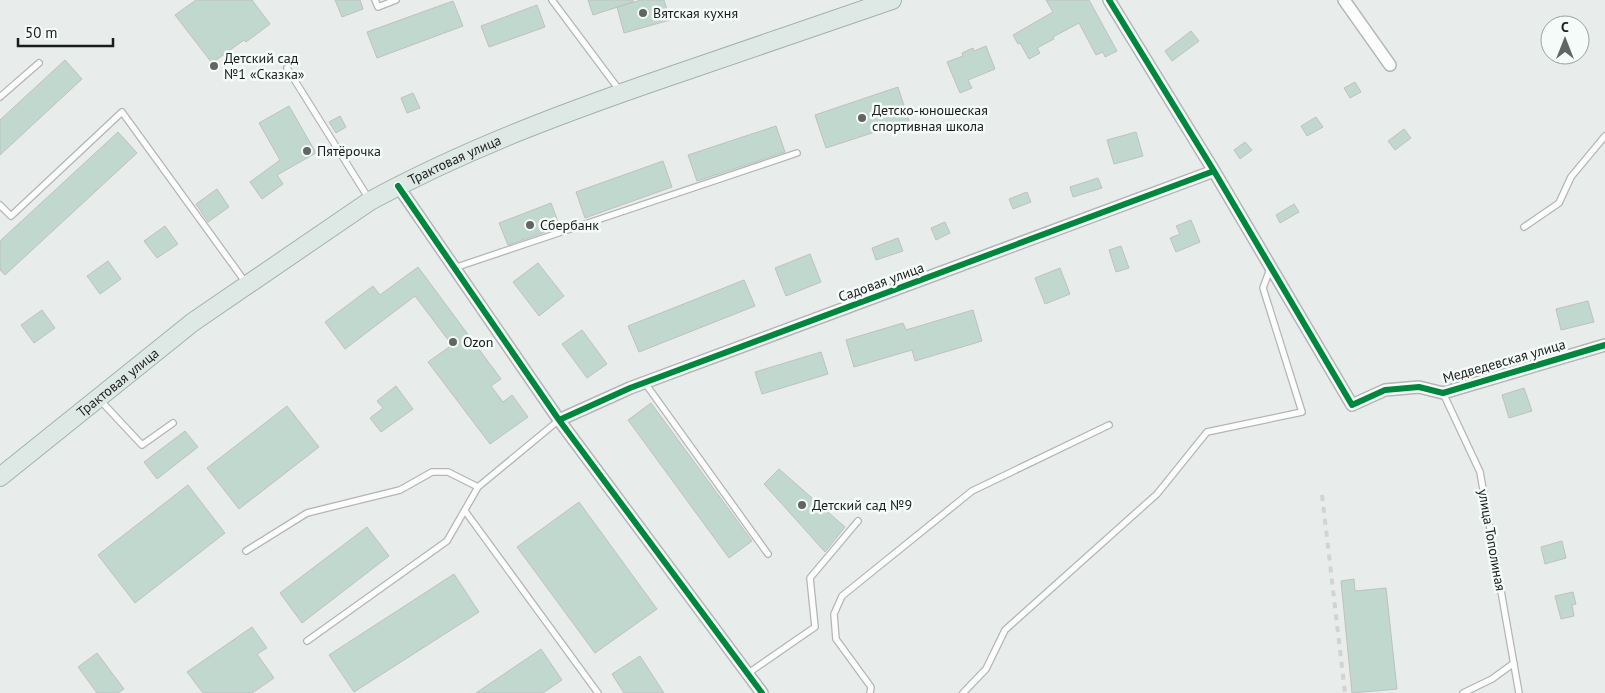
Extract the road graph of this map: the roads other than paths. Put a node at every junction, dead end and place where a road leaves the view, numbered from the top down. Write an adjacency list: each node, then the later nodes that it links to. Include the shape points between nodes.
1 (375, 0): 2 (lane, via 378,6)
2 (396, 0)
3 (552, 0): 10 (lane)
4 (892, 0): 10 (highway, Трактовая улица)
5 (1109, 0): 14 (street)
6 (1344, 0): 8 (street)
7 (39, 63): 11 (lane)
8 (1390, 65)
9 (287, 68): 16 (lane)
10 (621, 93): 15 (highway, Трактовая улица, via 499,138)
11 (0, 97)
12 (1605, 136): 18 (lane, via 1571,177 1559,203)
13 (797, 153): 19 (lane)
14 (1214, 171): 20 (street); 23 (street, Садовая улица)
15 (398, 186): 16 (highway, Трактовая улица); 19 (street)
16 (370, 201): 21 (highway, Трактовая улица)
17 (0, 205): 21 (lane, via 11,216 122,112)
18 (1524, 227)
19 (454, 268): 26 (street)
20 (1271, 268): 24 (street, Медведевская улица, via 1352,405 1385,390 1419,387); 41 (lane, via 1264,288 1302,412 1207,432 1157,494 1006,630 986,669)
21 (247, 285): 25 (highway, Трактовая улица, via 193,322)
22 (1605, 345): 24 (street, Медведевская улица)
23 (645, 382): 26 (street, Садовая улица); 34 (lane)
24 (1443, 393): 36 (lane, улица Тополиная, via 1480,472)
25 (98, 399): 27 (lane, via 142,445); 29 (highway, Трактовая улица)
26 (559, 420): 30 (lane); 37 (street)
27 (173, 423)
28 (1109, 426): 40 (lane, via 972,491 842,596 834,614 836,639 871,687)
29 (0, 477)
30 (478, 488): 31 (lane); 33 (lane, via 448,472 432,472 400,490 307,513)
31 (464, 511): 35 (lane, via 447,541); 38 (lane)
32 (858, 521): 37 (lane, via 810,578 815,627)
33 (246, 551)
34 (768, 554)
35 (307, 641)
36 (1514, 663): 42 (lane); 43 (lane, улица Тополиная)
37 (746, 674): 39 (street)
38 (598, 693)
39 (762, 693)
40 (870, 693)
41 (963, 693)
42 (1464, 693)
43 (1519, 693)

